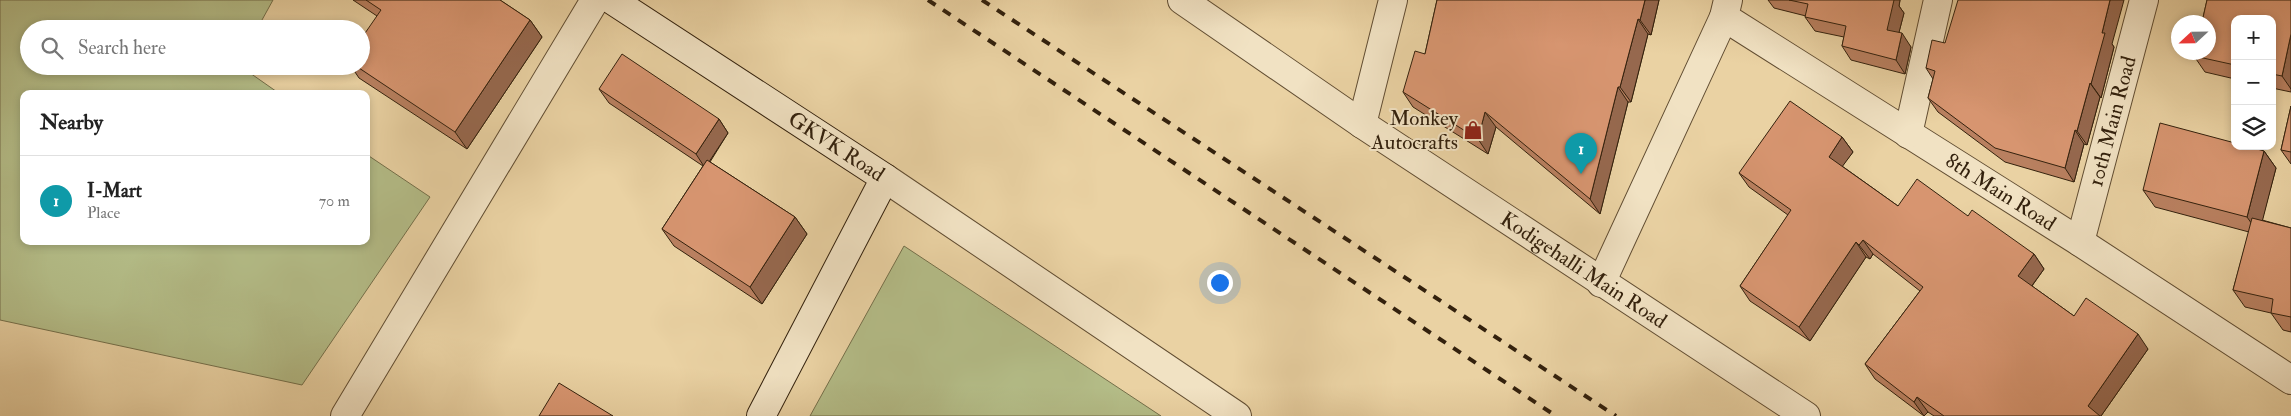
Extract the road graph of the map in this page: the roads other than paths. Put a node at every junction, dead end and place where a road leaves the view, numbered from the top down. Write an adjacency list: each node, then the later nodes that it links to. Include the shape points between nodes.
1 (595, 0): 14 (street)
2 (612, 0): 10 (street, GKVK Road)
3 (1182, 0): 8 (street, Kodigehalli Main Road)
4 (1393, 0): 8 (street)
5 (1938, 0): 9 (street)
6 (2144, 0): 11 (street, 10th Main Road)
7 (1726, 9): 9 (street, 8th Main Road); 12 (street)
8 (1362, 124): 12 (street, Kodigehalli Main Road)
9 (1908, 134): 11 (street, 8th Main Road)
10 (885, 178): 15 (street, GKVK Road); 16 (street)
11 (2080, 242): 13 (street, 8th Main Road)
12 (1601, 283): 17 (street, Kodigehalli Main Road)
13 (2291, 380)
14 (345, 416)
15 (761, 416)
16 (1237, 416)
17 (1806, 416)

